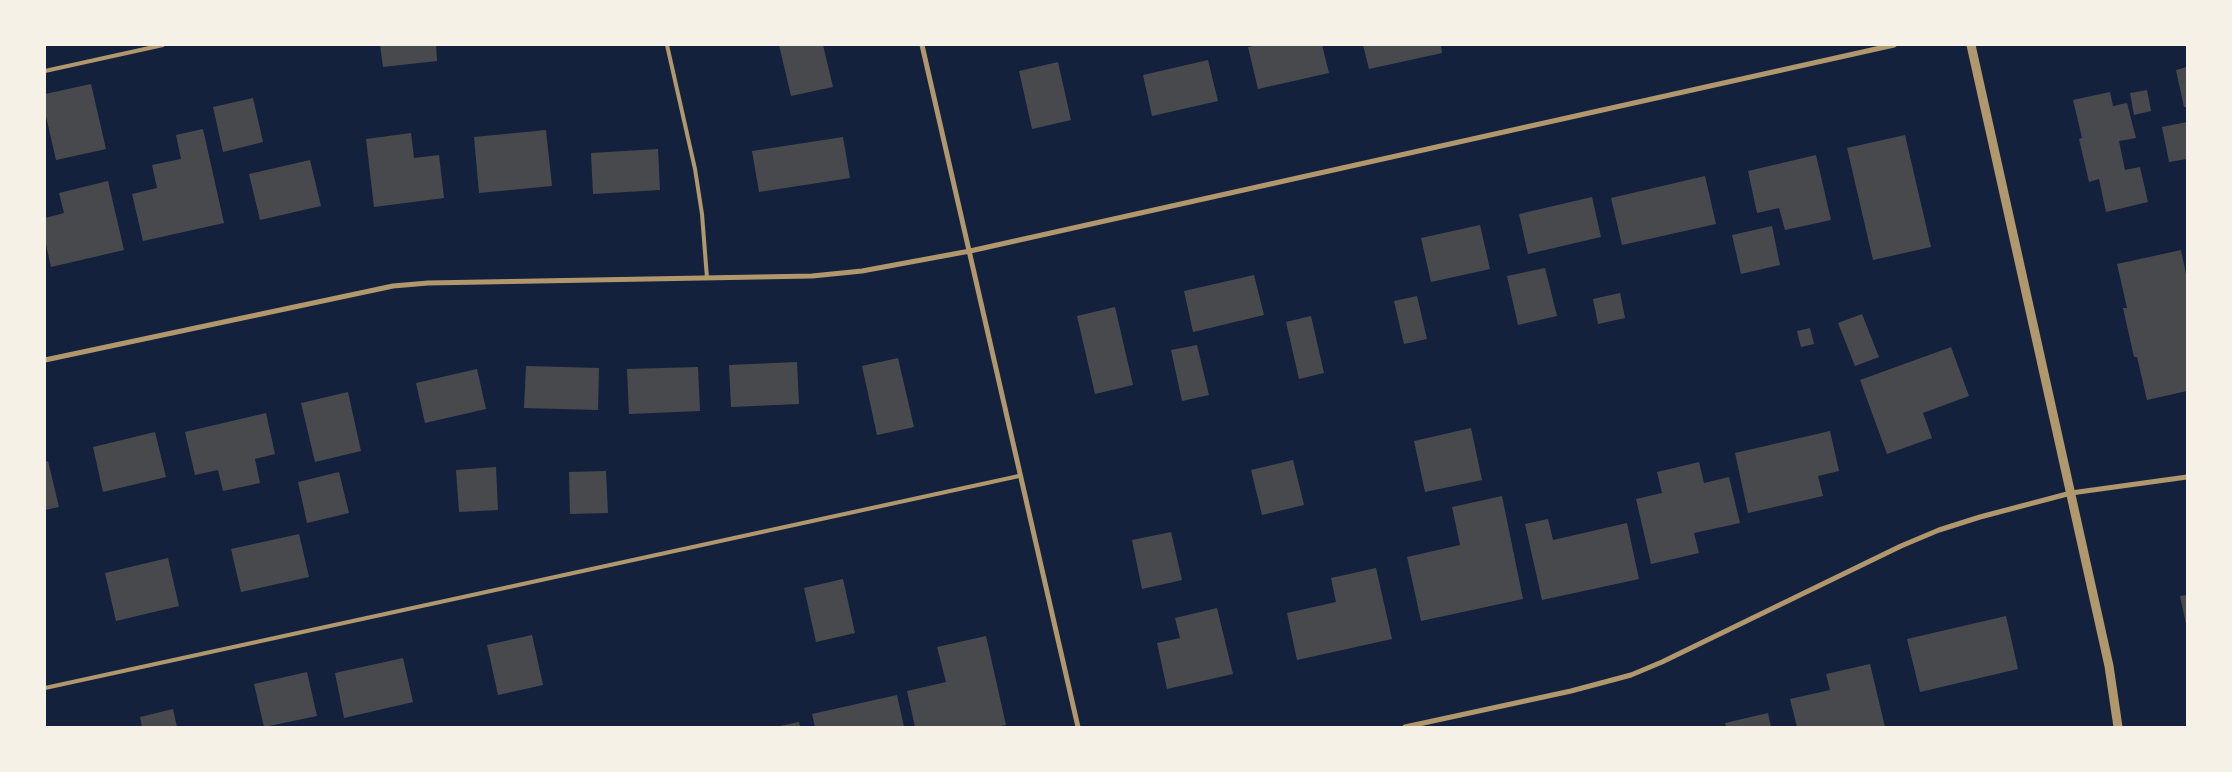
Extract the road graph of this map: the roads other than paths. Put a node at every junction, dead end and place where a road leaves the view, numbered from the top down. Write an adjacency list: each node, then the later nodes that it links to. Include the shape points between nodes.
1 (162, 45): 6 (lane)
2 (667, 45): 8 (lane, via 695,169)
3 (922, 45): 7 (street)
4 (1894, 45): 7 (street)
5 (1971, 45): 12 (street)
6 (45, 70)
7 (970, 251): 8 (street, via 862,271 812,276); 10 (street)
8 (707, 278): 9 (street, via 393,286)
9 (45, 360)
10 (1019, 476): 13 (lane); 14 (street)
11 (2187, 477): 12 (street)
12 (2071, 493): 15 (street, via 1939,530 1631,674 1571,691); 16 (street, via 2109,666)
13 (45, 688)
14 (1078, 727)
15 (1405, 727)
16 (2118, 727)

